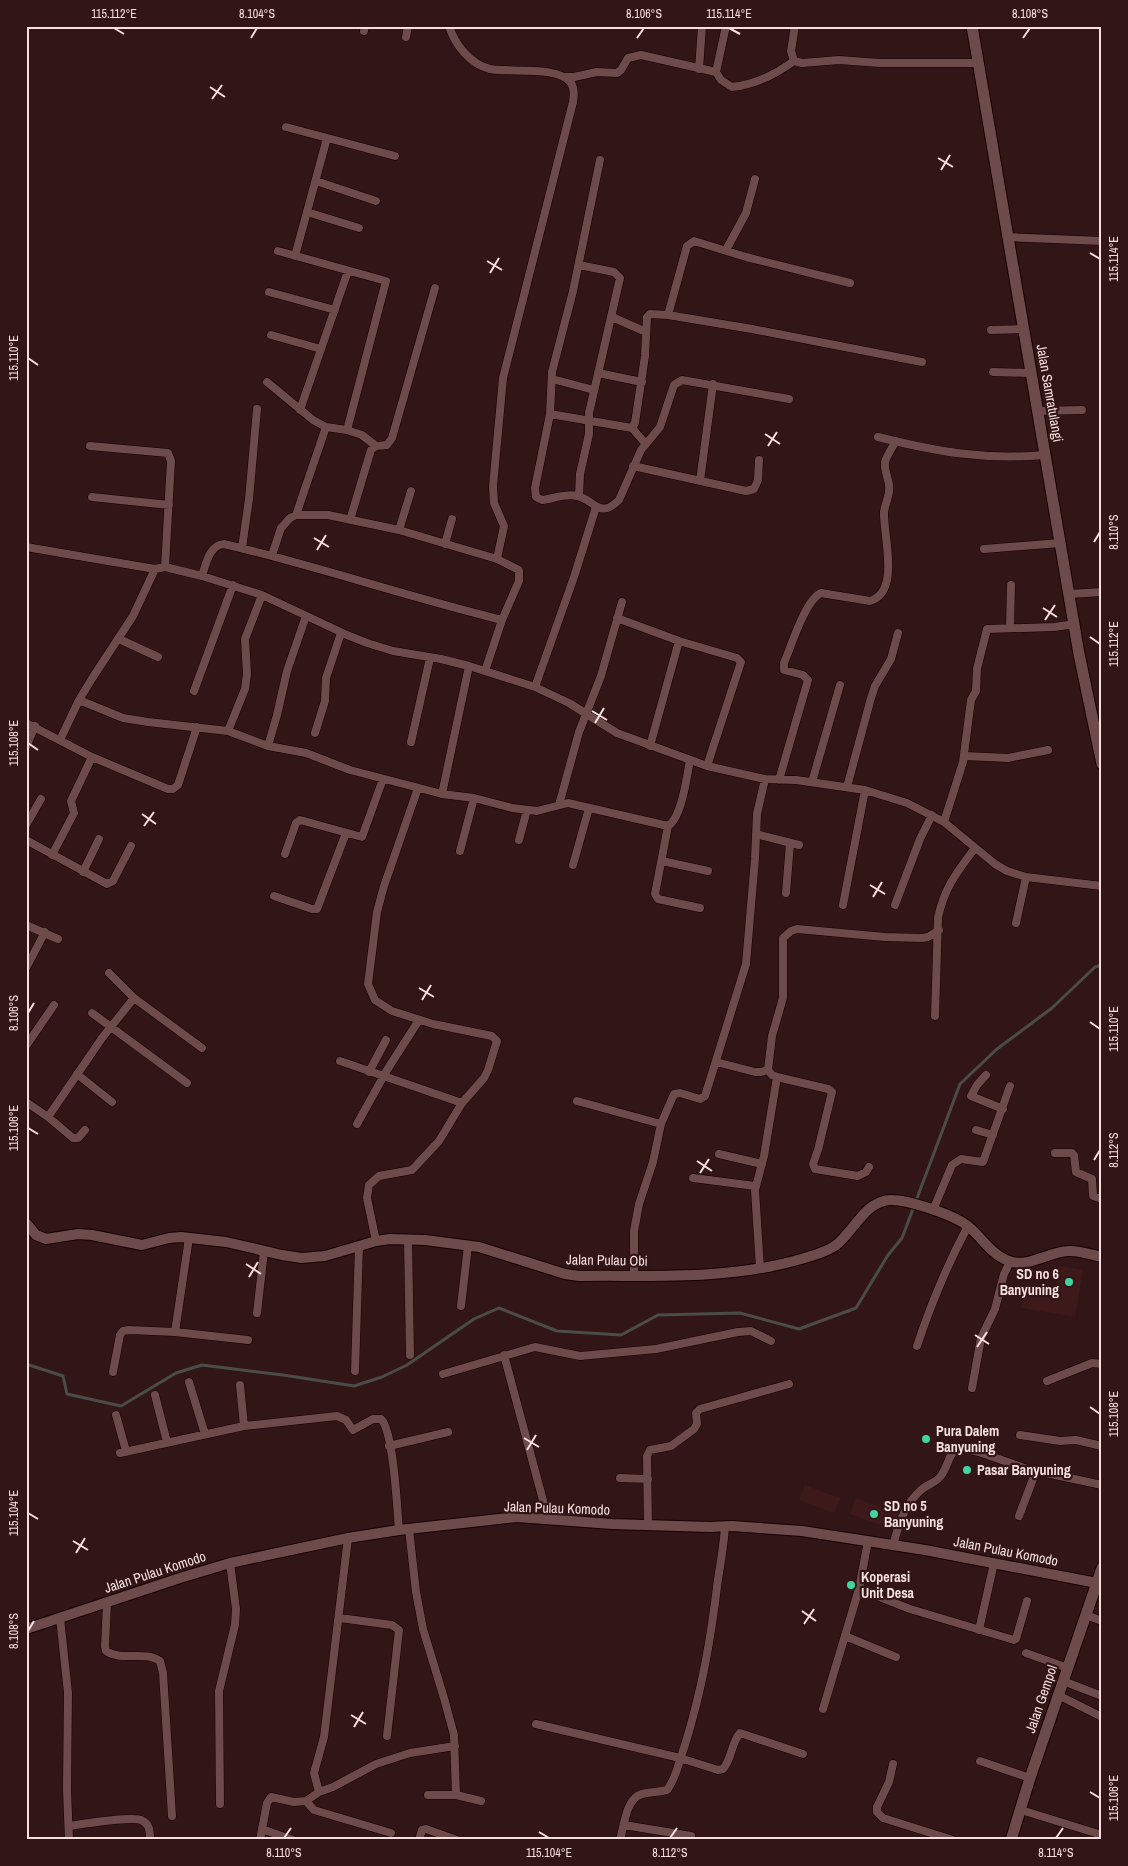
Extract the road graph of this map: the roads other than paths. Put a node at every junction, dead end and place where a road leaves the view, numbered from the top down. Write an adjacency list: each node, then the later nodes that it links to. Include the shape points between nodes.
1 (408, 26): 7 (street)
2 (449, 26): 12 (street, via 464,55 483,67 531,70)
3 (702, 26): 10 (street)
4 (726, 26): 11 (street)
5 (795, 26): 8 (street, via 791,51)
6 (972, 26): 9 (main road, Jalan Samratulangi)
7 (406, 37)
8 (794, 62): 9 (street); 11 (street, via 776,72 732,87)
9 (977, 63): 22 (main road, Jalan Samratulangi)
10 (699, 70): 11 (street); 12 (street, via 641,55 628,58 617,73 597,72)
11 (716, 72)
12 (564, 77): 83 (street, via 572,84 573,102 500,399 493,496 504,526)
13 (286, 127): 14 (street)
14 (327, 138): 15 (street); 18 (street)
15 (395, 156)
16 (600, 160): 27 (street)
17 (755, 179): 24 (street, via 746,213)
18 (316, 180): 19 (street); 20 (street)
19 (376, 201)
20 (307, 212): 21 (street); 26 (street)
21 (359, 228)
22 (1007, 237): 23 (street); 35 (main road, Jalan Samratulangi)
23 (1102, 241)
24 (726, 250): 29 (street, via 746,258); 33 (street, via 694,242 688,244)
25 (278, 251): 26 (street)
26 (295, 256): 28 (street)
27 (578, 265): 34 (street, via 614,272 619,276); 44 (street)
28 (348, 271): 32 (street); 58 (street, via 386,280)
29 (850, 283)
30 (435, 288): 63 (street, via 392,438 387,445)
31 (269, 292): 32 (street)
32 (335, 310): 39 (street)
33 (668, 315): 37 (street, via 648,315); 40 (street)
34 (612, 318): 37 (street); 42 (street)
35 (1023, 329): 36 (street); 43 (main road, Jalan Samratulangi)
36 (991, 330)
37 (646, 332): 46 (street)
38 (271, 335): 39 (street)
39 (321, 349): 51 (street)
40 (922, 362)
41 (993, 372): 43 (street)
42 (598, 373): 46 (street); 48 (street)
43 (1031, 373): 53 (main road, Jalan Samratulangi)
44 (552, 379): 48 (street); 54 (street)
45 (267, 382): 51 (street)
46 (642, 382): 57 (street)
47 (713, 384): 49 (street); 61 (street, via 687,380 677,382 656,434); 67 (street)
48 (594, 390): 55 (street)
49 (789, 399)
50 (257, 408): 80 (street)
51 (300, 410): 56 (street)
52 (1082, 410): 53 (street)
53 (1038, 411): 64 (main road, Jalan Samratulangi)
54 (550, 414): 55 (street); 69 (street, via 534,493 542,500)
55 (589, 420): 57 (street); 69 (street)
56 (326, 427): 58 (street); 73 (street)
57 (632, 428): 61 (street)
58 (346, 430): 63 (street, via 362,435)
59 (878, 437): 60 (street)
60 (896, 441): 64 (street, via 966,455); 129 (street, via 885,468 890,485 884,511 887,581 880,595 870,602 821,593 808,606 784,664 784,670 803,675 808,680)
61 (645, 443): 66 (street)
62 (90, 446): 71 (street, via 168,453 171,460)
63 (376, 446): 75 (street, via 368,456)
64 (1046, 456): 77 (main road, Jalan Samratulangi)
65 (758, 460): 67 (street, via 754,489)
66 (634, 466): 67 (street); 72 (street, via 620,500 605,508)
67 (700, 481)
68 (411, 491): 76 (street)
69 (579, 496): 72 (street)
70 (92, 497): 71 (street)
71 (169, 505): 84 (street)
72 (596, 507): 107 (street)
73 (296, 515): 75 (street, via 328,515); 82 (street, via 280,528)
74 (452, 519): 78 (street)
75 (350, 520): 76 (street)
76 (399, 530): 78 (street)
77 (1060, 543): 81 (street); 90 (main road, Jalan Samratulangi)
78 (445, 544): 83 (street)
79 (26, 547): 85 (street)
80 (242, 548): 82 (street); 86 (street, via 218,544 210,552)
81 (984, 548)
82 (272, 555): 95 (street)
83 (497, 559): 95 (street, via 515,566 520,575)
84 (165, 567): 85 (street); 86 (street)
85 (156, 568): 100 (street)
86 (202, 576): 87 (street)
87 (233, 585): 91 (street); 108 (street)
88 (1011, 585): 97 (street)
89 (1102, 592): 90 (street)
90 (1070, 594): 96 (main road, Jalan Samratulangi)
91 (262, 595): 93 (street); 114 (street, via 245,639 245,689)
92 (622, 602): 94 (street)
93 (306, 616): 98 (street); 118 (street, via 287,671)
94 (617, 618): 101 (street); 110 (street)
95 (502, 620): 105 (street)
96 (1075, 624): 97 (street); 125 (main road, Jalan Samratulangi)
97 (1010, 628): 122 (street, via 986,630 977,668 975,695 971,700)
98 (341, 632): 103 (street, via 393,651); 115 (street, via 326,678 325,701)
99 (898, 633): 131 (street, via 891,659 871,698)
100 (119, 639): 102 (street); 109 (street, via 102,660)
101 (679, 641): 119 (street); 126 (street, via 737,658 741,662)
102 (158, 657)
103 (430, 658): 104 (street); 117 (street)
104 (469, 666): 105 (street); 134 (street)
105 (484, 671): 107 (street)
106 (840, 685): 130 (street)
107 (535, 687): 110 (street)
108 (194, 691)
109 (79, 700): 113 (street, via 124,718); 116 (street)
110 (587, 715): 119 (street, via 616,733); 137 (street, via 579,732)
111 (26, 723): 112 (street)
112 (35, 726): 116 (street); 120 (street)
113 (197, 727): 114 (street); 123 (street, via 178,785 173,789)
114 (228, 731): 118 (street)
115 (315, 733)
116 (60, 740): 123 (street)
117 (411, 742)
118 (268, 746): 127 (street, via 306,753)
119 (650, 746): 124 (street)
120 (26, 747)
121 (1048, 750): 122 (street, via 1008,758)
122 (964, 756): 141 (street)
123 (92, 757): 155 (street, via 71,800 74,812)
124 (690, 760): 126 (street); 143 (street, via 678,811)
125 (1102, 764)
126 (707, 766): 128 (street)
127 (383, 779): 132 (street); 144 (street, via 364,836)
128 (765, 779): 129 (street); 145 (street)
129 (779, 780): 130 (street)
130 (812, 782): 131 (street)
131 (847, 787): 133 (street)
132 (418, 788): 134 (street); 178 (street, via 377,912 368,977 372,996 380,1004)
133 (865, 790): 140 (street, via 907,803); 164 (street)
134 (442, 794): 135 (street)
135 (474, 798): 139 (street); 153 (street)
136 (41, 799): 142 (street)
137 (559, 805): 138 (street, via 568,803); 139 (street, via 537,811)
138 (590, 808): 143 (street); 157 (street)
139 (527, 810): 148 (street)
140 (932, 815): 141 (street); 165 (street)
141 (944, 822): 152 (street)
142 (26, 825)
143 (668, 826): 156 (street)
144 (346, 833): 154 (street, via 300,820); 163 (street, via 317,909)
145 (756, 834): 149 (street); 184 (street, via 746,964)
146 (99, 839): 159 (street)
147 (26, 840): 155 (street)
148 (518, 840)
149 (790, 843): 150 (street); 162 (street)
150 (799, 845)
151 (131, 846): 159 (street, via 110,883)
152 (975, 848): 160 (street, via 1007,871); 169 (street, via 944,895)
153 (460, 851)
154 (285, 854)
155 (52, 855): 159 (street)
156 (662, 861): 158 (street); 166 (street, via 656,897)
157 (573, 865)
158 (708, 871)
159 (83, 872)
160 (1026, 877): 161 (street); 167 (street)
161 (1102, 886)
162 (786, 893)
163 (274, 896)
164 (844, 904)
165 (895, 905)
166 (700, 908)
167 (1016, 923)
168 (26, 925): 170 (street)
169 (938, 930): 177 (street); 185 (street, via 922,938 791,931 783,938 784,998 772,1036)
170 (45, 932): 171 (street); 172 (street)
171 (58, 939)
172 (26, 968)
173 (109, 973): 174 (street)
174 (134, 998): 179 (street); 182 (street)
175 (54, 1005): 181 (street)
176 (92, 1013): 179 (street)
177 (935, 1016)
178 (419, 1020): 189 (street); 196 (street, via 496,1038 484,1078)
179 (111, 1027): 187 (street); 191 (street)
180 (386, 1040): 186 (street)
181 (26, 1046)
182 (202, 1048)
183 (340, 1061): 186 (street)
184 (716, 1062): 185 (street, via 755,1072); 200 (street, via 705,1096 700,1099 674,1094)
185 (768, 1070): 190 (street)
186 (369, 1072): 189 (street)
187 (77, 1074): 195 (street); 198 (street)
188 (986, 1075): 197 (street, via 971,1096)
189 (383, 1077): 196 (street); 199 (street)
190 (777, 1077): 206 (street); 207 (street, via 832,1092 813,1164 815,1169 858,1176)
191 (187, 1083)
192 (1010, 1086): 197 (street)
193 (577, 1101): 200 (street)
194 (26, 1102): 198 (street)
195 (112, 1102)
196 (462, 1103): 216 (street, via 439,1141 415,1168 379,1176 369,1184 367,1198)
197 (1003, 1109): 203 (street)
198 (48, 1117): 201 (street, via 73,1138 78,1138)
199 (357, 1124)
200 (661, 1124): 223 (street, via 636,1218)
201 (85, 1130)
202 (976, 1130): 203 (street)
203 (993, 1135): 211 (street, via 983,1162 961,1159 952,1165)
204 (1055, 1153): 210 (street, via 1072,1153 1076,1172 1092,1179 1092,1196)
205 (719, 1154): 206 (street)
206 (762, 1164): 209 (street)
207 (869, 1168)
208 (693, 1178): 209 (street)
209 (755, 1186): 222 (street)
210 (1102, 1199)
211 (930, 1209): 213 (street, Jalan Pulau Obi); 222 (street, Jalan Pulau Obi, via 891,1200 877,1204 832,1248)
212 (26, 1224): 214 (street, Jalan Pulau Obi, via 36,1235 46,1239 78,1234 142,1245 170,1238)
213 (968, 1226): 221 (street, Jalan Pulau Obi); 229 (street, via 937,1288)
214 (189, 1238): 219 (street, Jalan Pulau Obi); 226 (street)
215 (408, 1240): 216 (street, Jalan Pulau Obi); 218 (street, Jalan Pulau Obi); 230 (street)
216 (376, 1241): 217 (street, Jalan Pulau Obi)
217 (359, 1246): 219 (street, Jalan Pulau Obi, via 314,1258); 233 (street)
218 (468, 1246): 223 (street, Jalan Pulau Obi, via 565,1274); 224 (street)
219 (264, 1251): 225 (street)
220 (1102, 1257): 221 (street, via 1067,1251)
221 (1010, 1262): 240 (street, via 995,1309 981,1338)
222 (760, 1268): 223 (street, Jalan Pulau Obi, via 704,1276)
223 (634, 1275)
224 (461, 1306)
225 (256, 1313)
226 (176, 1332): 227 (street); 234 (street, via 123,1331 118,1340)
227 (248, 1340)
228 (771, 1341): 231 (street, via 751,1331 656,1349 580,1356 535,1346)
229 (917, 1346)
230 (410, 1355)
231 (504, 1355): 235 (street); 255 (street)
232 (1102, 1364): 236 (street, via 1092,1363)
233 (355, 1371)
234 (113, 1372)
235 (442, 1374)
236 (1047, 1381)
237 (189, 1382): 245 (street)
238 (789, 1384): 252 (street, via 700,1409 696,1413 694,1430 671,1446 653,1448 648,1453)
239 (240, 1385): 243 (street)
240 (972, 1388)
241 (155, 1396): 247 (street)
242 (116, 1415): 247 (street, via 123,1452)
243 (244, 1426): 245 (street); 248 (street, via 337,1416 346,1420 353,1430 377,1418 386,1428)
244 (448, 1432): 248 (street)
245 (205, 1434): 247 (street)
246 (1020, 1435): 249 (street)
247 (167, 1442)
248 (389, 1446): 258 (street)
249 (1102, 1446)
250 (1036, 1471): 253 (street); 254 (street); 261 (street, via 958,1447 941,1476 908,1503)
251 (620, 1478): 252 (street)
252 (648, 1479): 256 (street)
253 (1102, 1485)
254 (1019, 1516)
255 (548, 1519): 256 (street, Jalan Pulau Komodo); 258 (street, Jalan Pulau Komodo, via 517,1517)
256 (648, 1525): 257 (street, Jalan Pulau Komodo)
257 (726, 1526): 260 (street, Jalan Pulau Komodo, via 802,1531); 288 (street, via 709,1649 700,1693)
258 (404, 1530): 259 (street, Jalan Pulau Komodo); 286 (street, via 418,1605)
259 (348, 1538): 262 (street, Jalan Pulau Komodo); 271 (street)
260 (868, 1541): 261 (street, Jalan Pulau Komodo); 266 (street)
261 (893, 1545): 263 (street, Jalan Pulau Komodo)
262 (230, 1563): 268 (street, Jalan Pulau Komodo); 297 (street, via 236,1609 219,1691)
263 (994, 1563): 265 (street, Jalan Pulau Komodo); 274 (street)
264 (1101, 1570): 265 (main road, Jalan Gempol)
265 (1097, 1583): 269 (main road, Jalan Gempol)
266 (859, 1589): 274 (street); 275 (street)
267 (1027, 1601): 274 (street, via 1014,1640)
268 (107, 1603): 270 (street, Jalan Pulau Komodo); 299 (street, via 106,1652 114,1656 152,1657 160,1661)
269 (1086, 1615): 272 (street); 278 (main road, Jalan Gempol)
270 (60, 1618): 273 (street, Jalan Pulau Komodo); 301 (street, via 68,1693)
271 (340, 1618): 285 (street, via 392,1625 399,1630); 292 (street, via 324,1737 314,1773)
272 (1102, 1621)
273 (26, 1629)
274 (979, 1630)
275 (845, 1636): 277 (street); 282 (street)
276 (1026, 1653): 278 (street)
277 (896, 1658)
278 (1068, 1668): 279 (main road, Jalan Gempol)
279 (1063, 1681): 280 (main road, Jalan Gempol); 281 (street)
280 (1058, 1696): 283 (street); 291 (main road, Jalan Gempol)
281 (1102, 1696)
282 (823, 1709)
283 (1102, 1717)
284 (536, 1724): 288 (street)
285 (387, 1736)
286 (455, 1746): 292 (street, via 376,1764); 294 (street)
287 (803, 1754): 288 (street, via 740,1733 723,1769)
288 (680, 1758): 300 (street, via 669,1787 635,1798)
289 (980, 1761): 291 (street)
290 (893, 1764): 313 (street, via 889,1782 877,1807 879,1816)
291 (1030, 1778): 298 (main road, Jalan Gempol)
292 (318, 1792): 295 (street)
293 (428, 1795): 294 (street)
294 (456, 1795): 296 (street)
295 (306, 1801): 302 (street, via 271,1797); 303 (street, via 314,1810)
296 (481, 1801)
297 (220, 1804)
298 (1021, 1810): 304 (street); 314 (main road, Jalan Gempol)
299 (172, 1816)
300 (624, 1825): 305 (street); 312 (street)
301 (69, 1826): 306 (street); 307 (street, via 136,1819 147,1823)
302 (262, 1829): 308 (street); 309 (street)
303 (391, 1833)
304 (1102, 1835)
305 (691, 1836)
306 (69, 1840)
307 (150, 1840)
308 (260, 1840)
309 (293, 1840)
310 (419, 1840): 311 (street, via 426,1828)
311 (457, 1840)
312 (620, 1840)
313 (953, 1840)
314 (1011, 1840)

